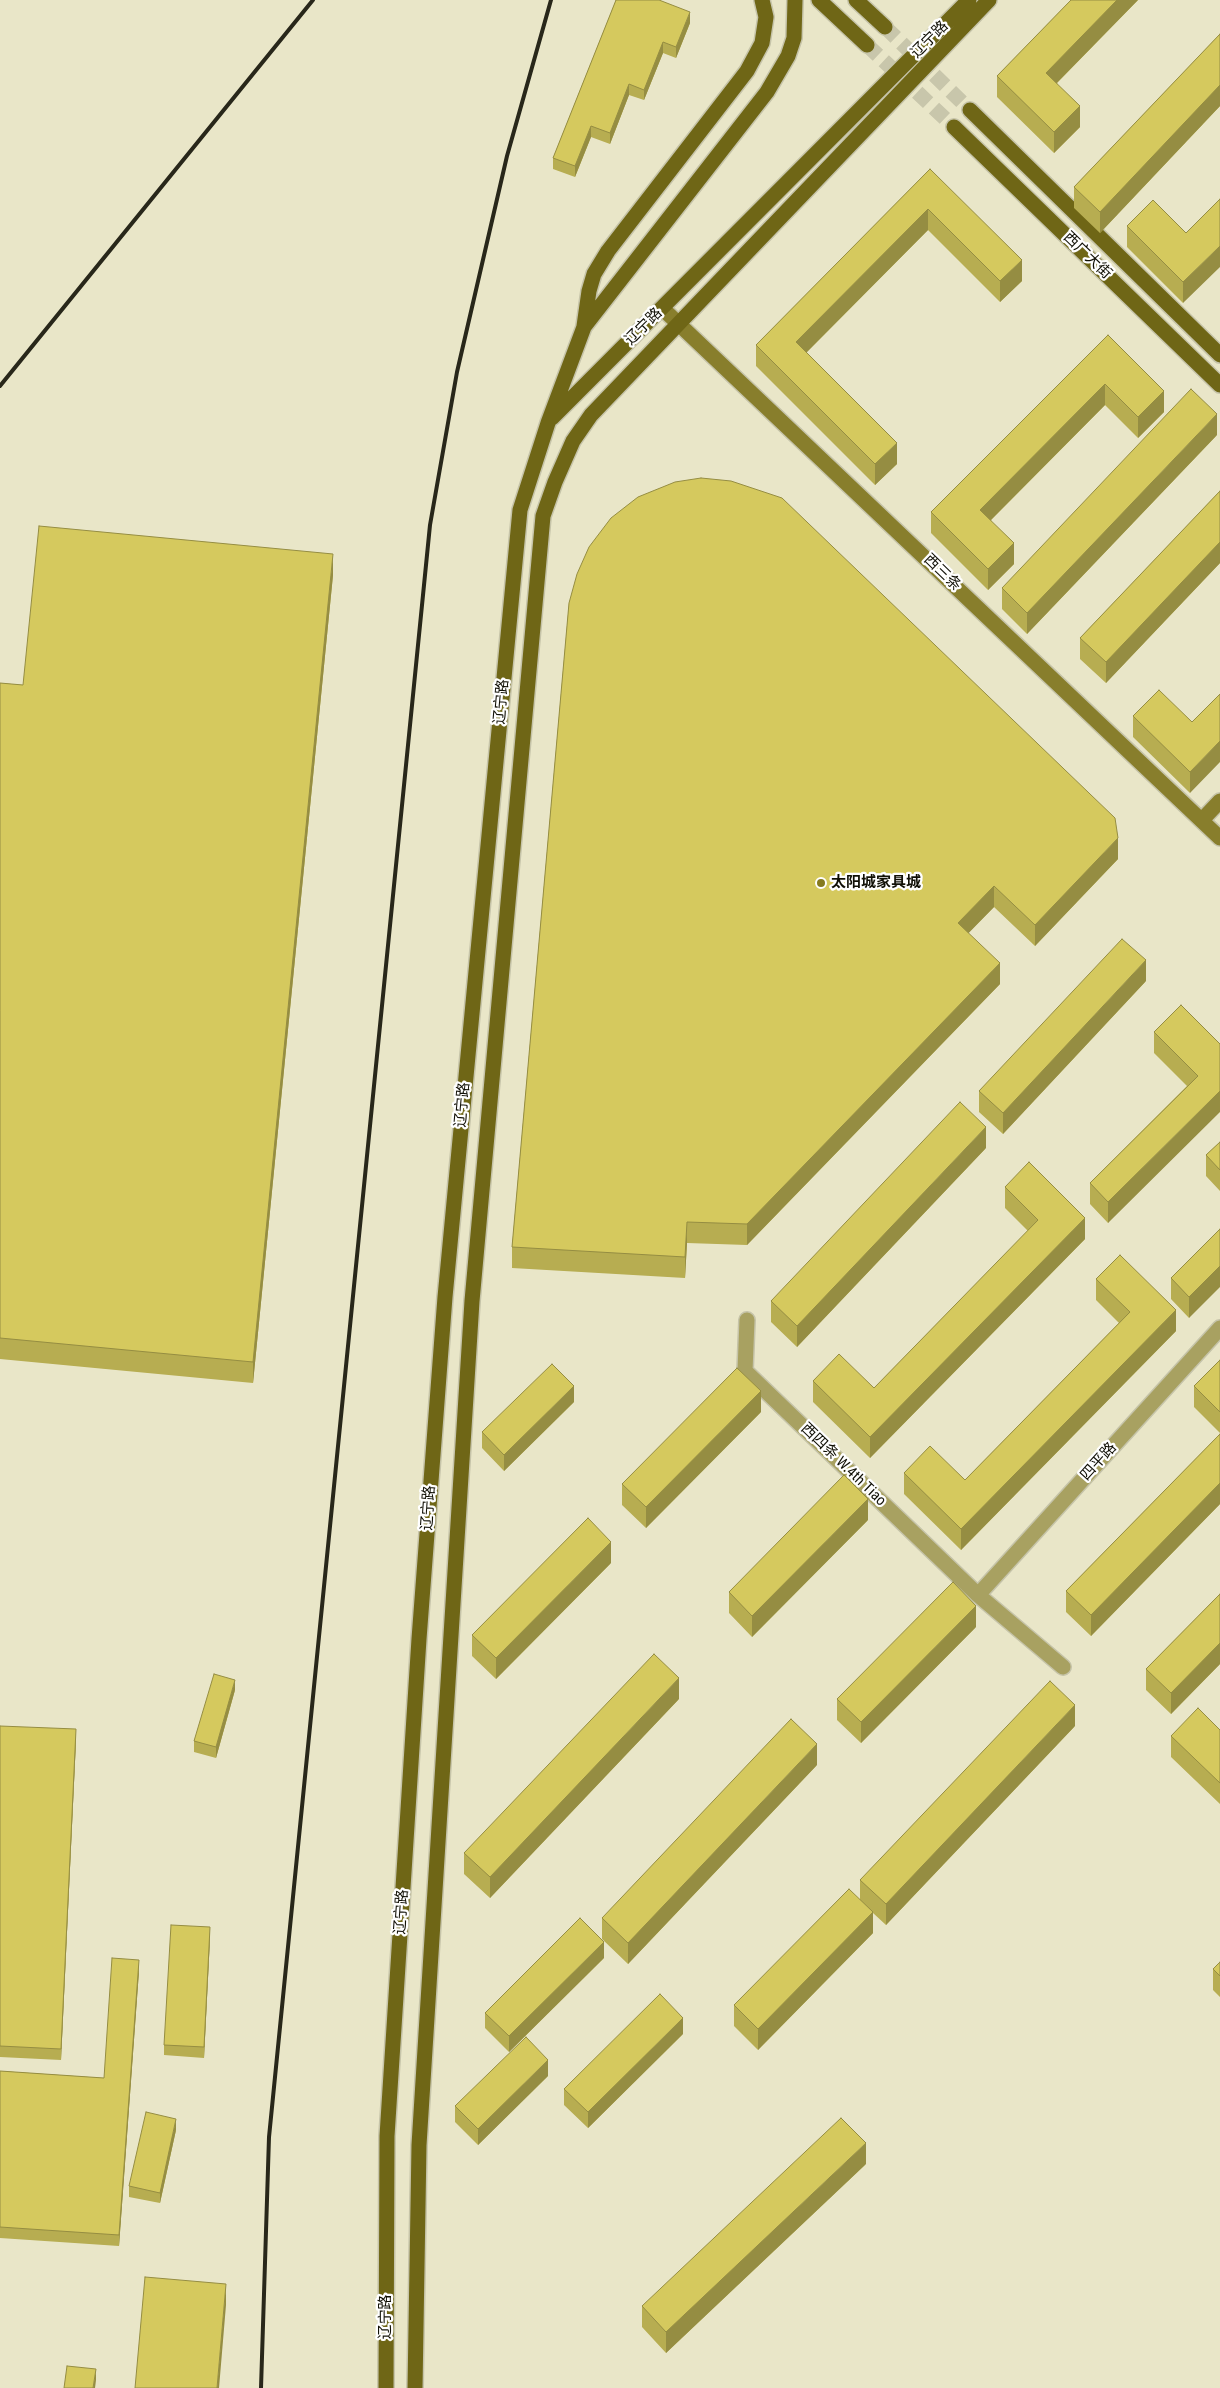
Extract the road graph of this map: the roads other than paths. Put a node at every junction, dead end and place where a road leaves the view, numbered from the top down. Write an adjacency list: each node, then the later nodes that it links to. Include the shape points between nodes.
1 (762, 0): 13 (main road, via 766,17 762,43 747,71 608,251 594,274)
2 (794, 0): 13 (main road, via 794,38 788,56 767,92)
3 (820, 0): 8 (main road)
4 (856, 0): 7 (main road)
5 (969, 0): 11 (main road, 辽宁路)
6 (989, 0): 12 (main road, 辽宁路)
7 (885, 27)
8 (867, 45)
9 (970, 110): 14 (main road)
10 (954, 127): 15 (main road, 西广大街)
11 (663, 309): 12 (street, 西三条); 16 (main road, 辽宁路)
12 (679, 324): 18 (street, 西三条); 25 (main road, 辽宁路, via 591,415 573,442 543,516 472,1301 419,2145)
13 (584, 328): 16 (main road)
14 (1220, 355)
15 (1220, 385)
16 (548, 423): 24 (main road, 辽宁路, via 520,510 445,1297 419,1638 388,2136)
17 (1220, 801): 18 (street)
18 (1202, 820): 19 (street, 西三条)
19 (1220, 838)
20 (747, 1320): 22 (street, 西四条 W.4th Tiao, via 745,1371)
21 (1220, 1328): 22 (street, 四平路)
22 (978, 1596): 23 (street, 西四条 W.4th Tiao)
23 (1063, 1667)
24 (386, 2388)
25 (415, 2388)

